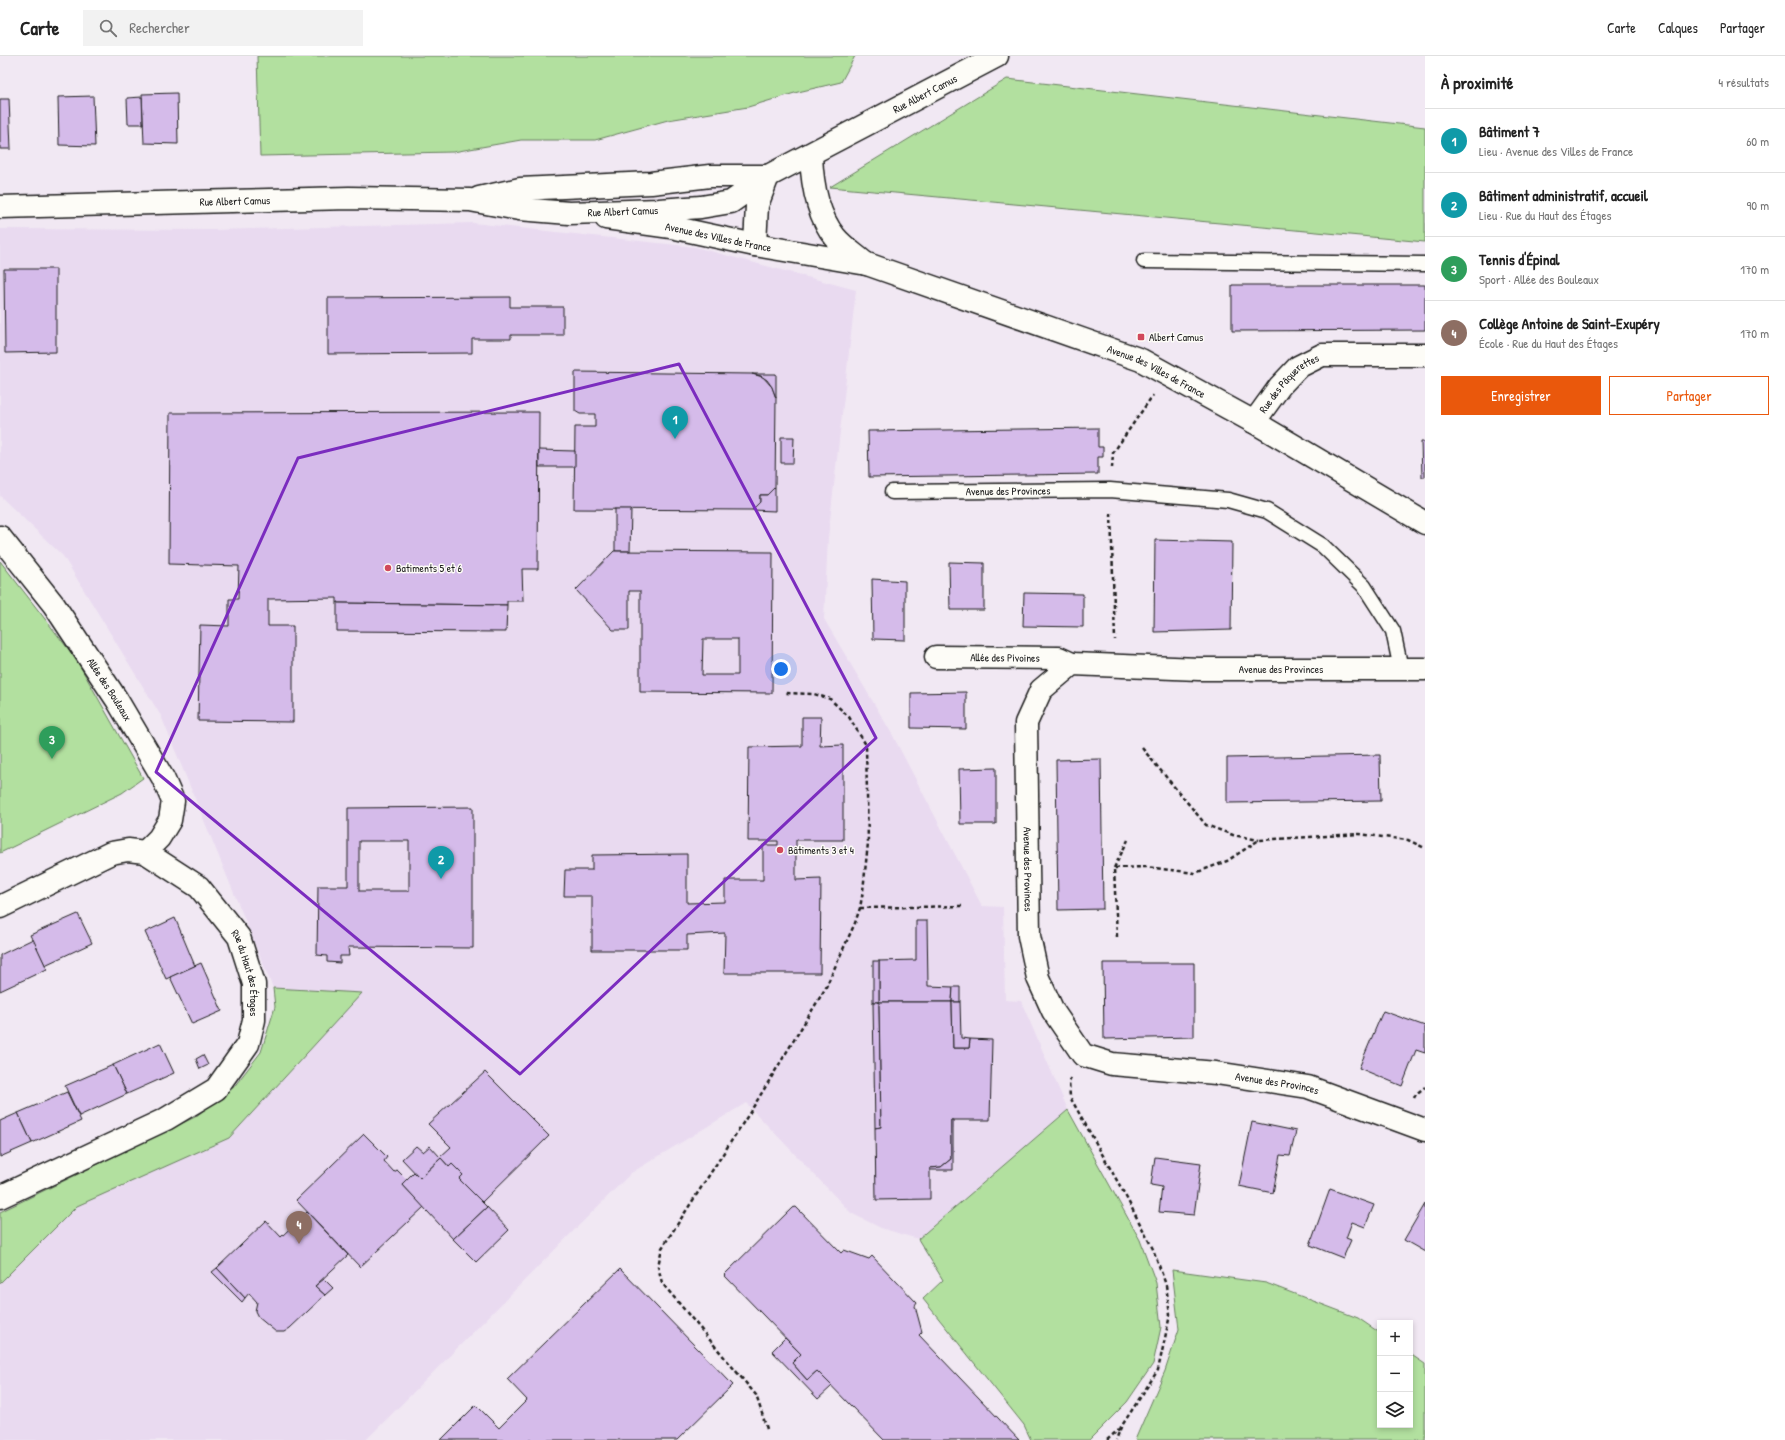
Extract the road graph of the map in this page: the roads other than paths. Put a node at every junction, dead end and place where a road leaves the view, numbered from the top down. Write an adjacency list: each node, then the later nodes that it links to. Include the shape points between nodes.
1 (998, 56): 2 (street, Rue Albert Camus)
2 (811, 155): 3 (street, Rue Albert Camus); 9 (street, Avenue des Villes de France, via 812,180 825,223 836,238)
3 (768, 176): 4 (street, Rue Albert Camus, via 710,176 651,183 520,189); 6 (street, Rue Albert Camus, via 731,202 659,210); 7 (street, via 757,205)
4 (470, 200): 5 (street, Rue Albert Camus, via 349,198); 6 (street, Rue Albert Camus, via 519,209)
5 (0, 207)
6 (569, 213): 7 (street, Avenue des Villes de France, via 671,226)
7 (755, 245): 9 (street, Avenue des Villes de France)
8 (1144, 261): 10 (lane)
9 (867, 264): 12 (street, Avenue des Villes de France, via 1141,360)
10 (1425, 264)
11 (1425, 355): 12 (street, Rue des Pâquerettes, via 1322,355 1298,367 1280,386)
12 (1254, 422): 14 (street, Avenue des Villes de France)
13 (892, 492): 18 (lane, Avenue des Provinces, via 1110,490 1228,500 1267,511 1323,546 1364,586 1393,631)
14 (1425, 523)
15 (0, 537): 20 (street, Allée des Bouleaux, via 54,605 117,700 163,778 173,801 170,820 159,838)
16 (936, 656): 17 (street, Allée des Pivoines, via 1058,658)
17 (1072, 664): 18 (street, Avenue des Provinces, via 1199,669); 22 (street, Avenue des Provinces, via 1041,690 1026,724 1029,936 1038,978 1053,1011 1083,1054 1112,1064 1216,1073 1308,1087)
18 (1401, 669): 19 (street, Avenue des Provinces)
19 (1425, 669)
20 (145, 852): 21 (street, Rue du Haut des Étages, via 128,850 111,853); 23 (street, Rue du Haut des Étages, via 199,887 239,937 254,984 254,1020 248,1044 216,1089 166,1119)
21 (0, 907)
22 (1425, 1130)
23 (0, 1197)

